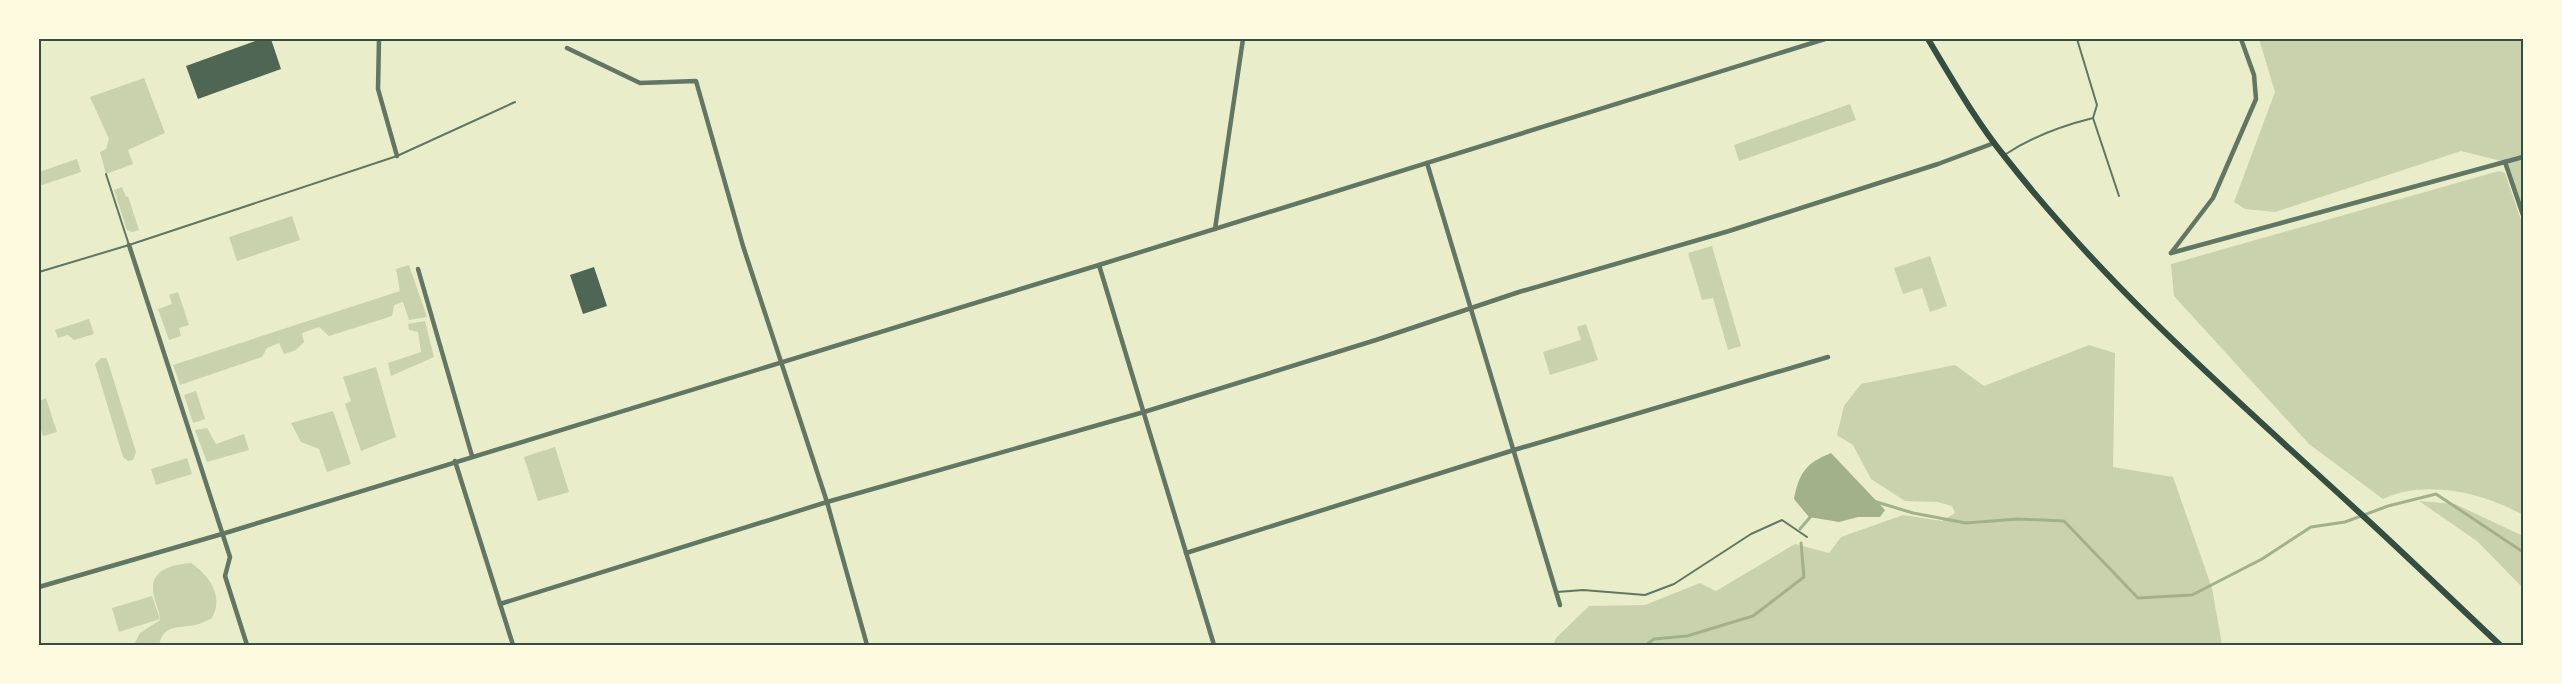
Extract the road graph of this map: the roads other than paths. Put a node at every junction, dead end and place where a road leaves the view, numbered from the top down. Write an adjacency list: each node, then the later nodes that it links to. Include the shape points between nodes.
1 (379, 39): 11 (street, via 378,89)
2 (1243, 39): 19 (street)
3 (1825, 39): 15 (street)
4 (1928, 39): 10 (main road)
5 (2077, 39): 9 (lane, via 2097,105)
6 (2241, 39): 14 (street, via 2254,75 2256,99 2213,198 2171,253)
7 (567, 48): 26 (street, via 639,83 696,81 743,246)
8 (515, 102): 11 (lane)
9 (2094, 118): 12 (lane, via 2051,130); 17 (lane)
10 (1994, 143): 12 (main road); 24 (street, via 1800,208)
11 (397, 156): 20 (lane)
12 (2003, 156): 43 (main road, via 2129,299)
13 (2523, 157): 14 (street)
14 (2505, 162): 18 (street)
15 (1427, 163): 19 (street); 24 (street)
16 (106, 174): 20 (lane)
17 (2119, 196)
18 (2523, 215)
19 (1215, 229): 21 (street)
20 (129, 245): 23 (lane); 32 (street)
21 (1099, 265): 26 (street); 27 (street)
22 (418, 269): 29 (street)
23 (39, 272)
24 (1470, 309): 27 (street); 28 (street)
25 (1828, 357): 28 (street)
26 (783, 362): 29 (street); 31 (street)
27 (1144, 412): 31 (street); 34 (street)
28 (1514, 450): 34 (street); 36 (street)
29 (472, 456): 30 (street)
30 (455, 461): 32 (street); 37 (street)
31 (827, 502): 37 (street); 41 (street)
32 (222, 534): 35 (street); 39 (street, via 230,556 225,576)
33 (1807, 537): 36 (lane, via 1782,520 1752,534 1674,584 1645,595)
34 (1186, 553): 42 (street)
35 (39, 587)
36 (1557, 592): 38 (street)
37 (500, 604): 40 (street)
38 (1560, 605)
39 (247, 645)
40 (513, 645)
41 (867, 645)
42 (1214, 645)
43 (2500, 645)

